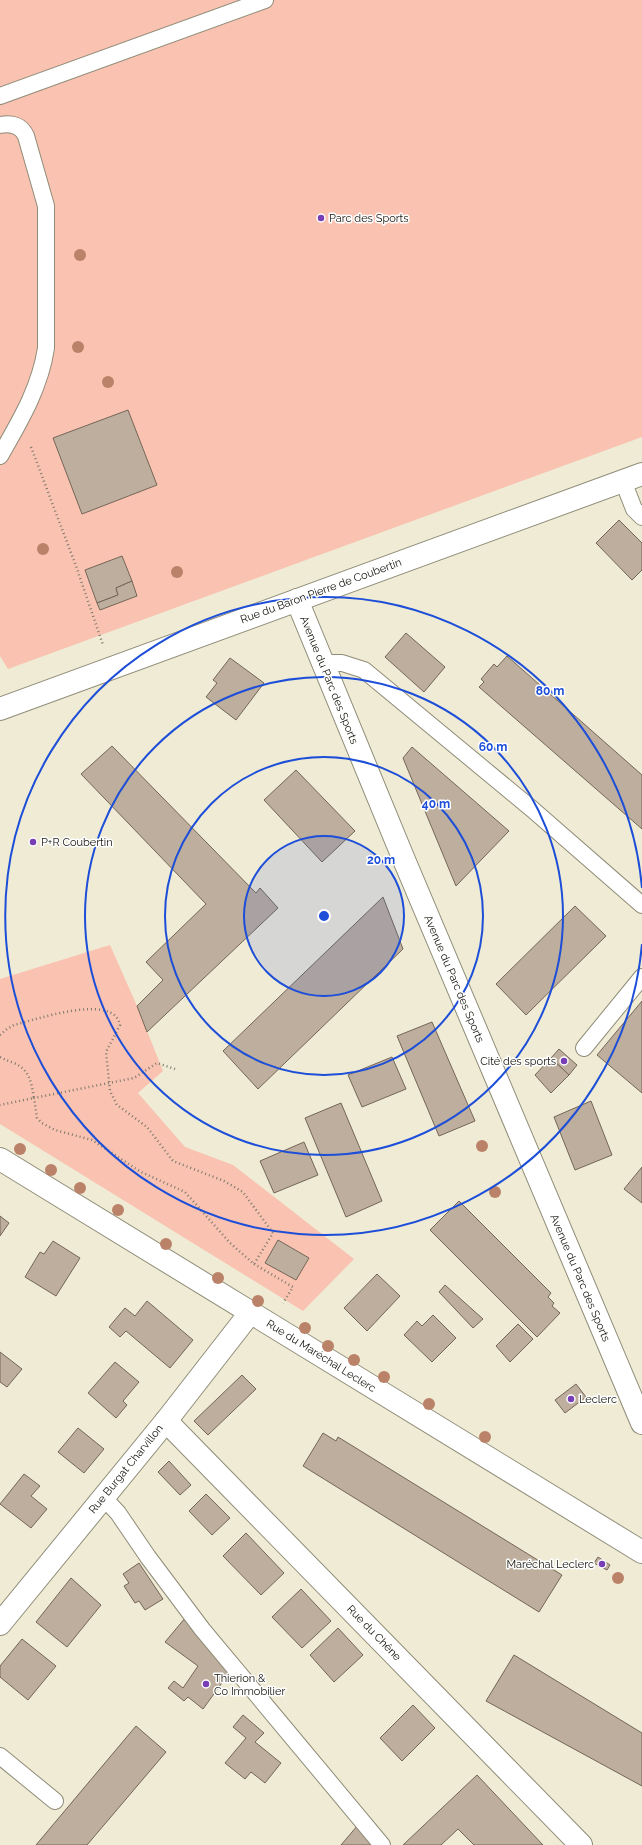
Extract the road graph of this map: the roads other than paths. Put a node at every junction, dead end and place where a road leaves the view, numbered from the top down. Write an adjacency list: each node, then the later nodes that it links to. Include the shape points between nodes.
1 (265, 0): 2 (lane)
2 (0, 96)
3 (0, 125): 4 (lane, via 11,124 24,131 47,213 44,365 38,384)
4 (0, 456)
5 (633, 477): 6 (lane, via 634,509); 7 (street, Rue du Baron Pierre de Coubertin)
6 (642, 517)
7 (297, 600): 8 (street, Avenue du Parc des Sports); 9 (street, Rue du Baron Pierre de Coubertin)
8 (322, 663): 10 (lane, via 342,663 364,670 532,809); 16 (street, Avenue du Parc des Sports)
9 (0, 709)
10 (642, 905)
11 (642, 977): 12 (lane)
12 (584, 1048)
13 (0, 1159): 14 (street, Rue du Maréchal Leclerc)
14 (250, 1312): 15 (street, Rue Burgat Charvillon); 18 (street, Rue du Maréchal Leclerc)
15 (166, 1421): 17 (street, Rue Burgat Charvillon); 23 (street, Rue du Chêne)
16 (642, 1424)
17 (103, 1497): 19 (street, Rue Burgat Charvillon); 22 (lane, via 118,1513 202,1629)
18 (642, 1552)
19 (0, 1624)
20 (0, 1756): 21 (lane)
21 (55, 1801)
22 (382, 1845)
23 (581, 1845)

